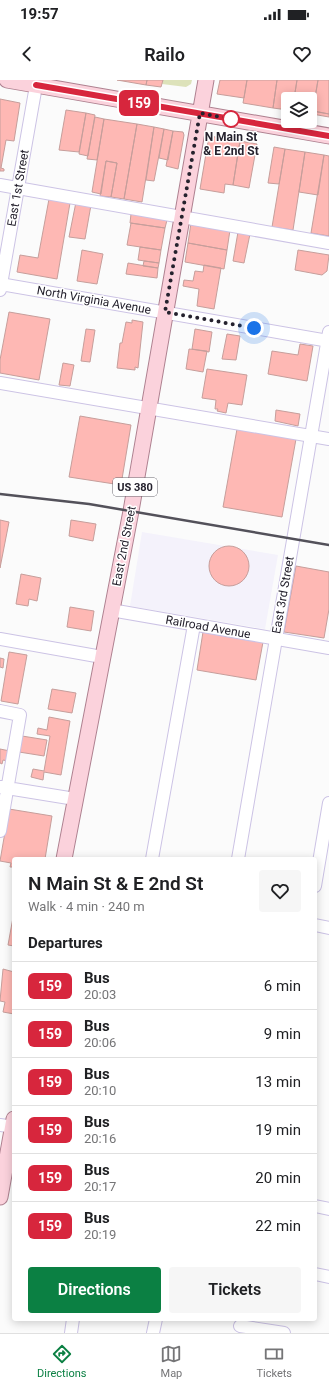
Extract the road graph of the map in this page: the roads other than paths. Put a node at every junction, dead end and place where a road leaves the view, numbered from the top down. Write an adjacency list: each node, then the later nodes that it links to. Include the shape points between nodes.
1 (7, 80): 3 (main road)
2 (206, 80): 4 (main road, East 2nd Street)
3 (37, 83): 4 (main road); 7 (street, East 1st Street)
4 (200, 113): 5 (main road); 8 (main road, East 2nd Street / US 380)
5 (329, 136)
6 (0, 185): 7 (street)
7 (18, 188): 8 (street); 10 (street, East 1st Street)
8 (182, 217): 9 (street); 11 (main road, East 2nd Street / US 380)
9 (329, 243)
10 (0, 286): 11 (street, North Virginia Avenue)
11 (165, 312): 12 (street, North Virginia Avenue); 14 (main road, East 2nd Street / US 380)
12 (328, 338): 15 (street, East 3rd Street)
13 (0, 383): 14 (street)
14 (148, 408): 15 (street); 17 (main road, East 2nd Street / US 380)
15 (311, 436): 16 (street); 19 (street, East 3rd Street)
16 (329, 439)
17 (111, 610): 18 (street, Railroad Avenue); 22 (main road, East 2nd Street / US 380)
18 (194, 624): 19 (street, Railroad Avenue); 29 (street)
19 (275, 638): 21 (street, Railroad Avenue); 30 (street, East 3rd Street)
20 (0, 639): 22 (street)
21 (329, 648)
22 (102, 657): 25 (main road, East 2nd Street / US 380)
23 (0, 711): 24 (street, via 20,715)
24 (4, 787): 25 (street); 27 (street)
25 (75, 800): 28 (main road, East 2nd Street / US 380)
26 (329, 803): 31 (street)
27 (0, 831)
28 (64, 857)
29 (152, 857)
30 (238, 857)
31 (317, 874)
32 (317, 925): 33 (street)
33 (329, 928)
34 (10, 1124): 35 (main road)
35 (0, 1198)
36 (317, 1206): 37 (street)
37 (329, 1209)
38 (317, 1274): 39 (street)
39 (329, 1277)
40 (73, 1321): 43 (street)
41 (156, 1321): 44 (street)
42 (240, 1326): 45 (street)
43 (71, 1333)
44 (153, 1333)
45 (284, 1333)

